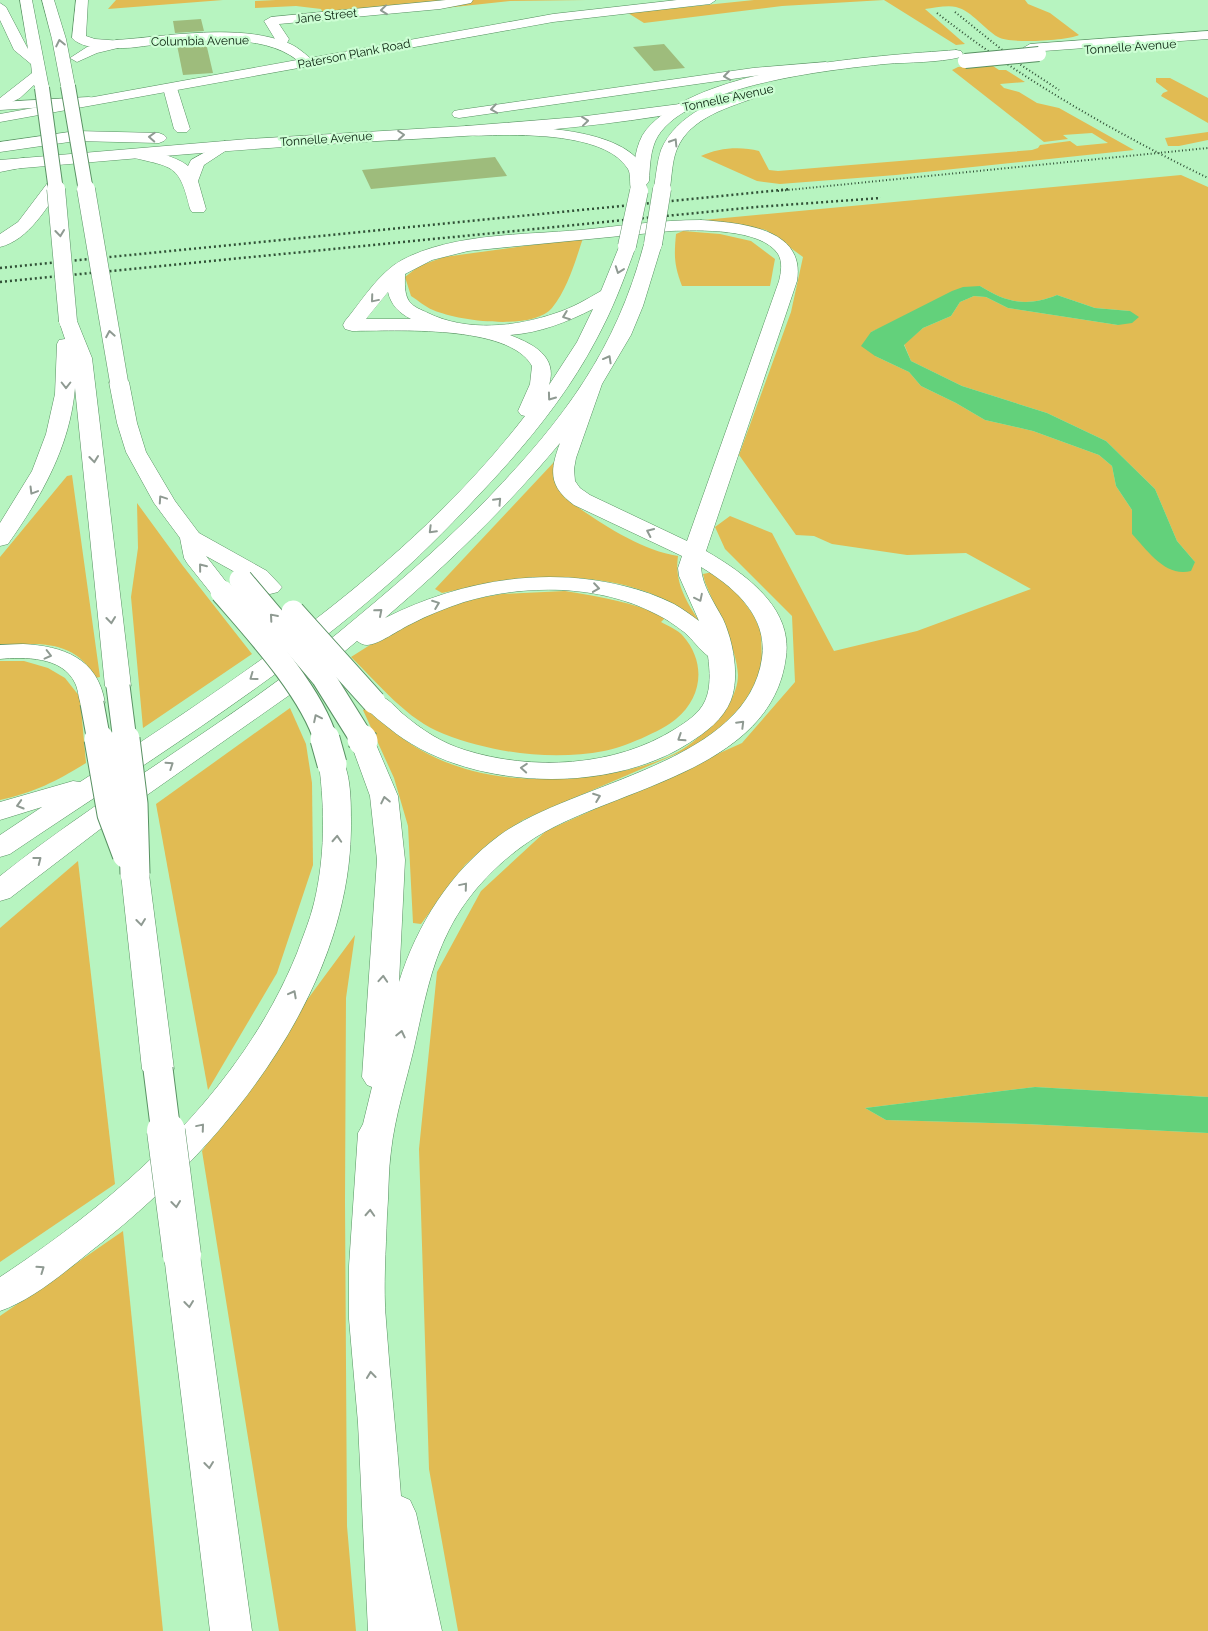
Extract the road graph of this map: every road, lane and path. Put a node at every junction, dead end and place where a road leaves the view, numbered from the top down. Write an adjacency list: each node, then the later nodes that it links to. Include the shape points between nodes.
1 (26, 0): 15 (main road)
2 (48, 0): 16 (main road, one-way to 2)
3 (82, 0): 8 (main road)
4 (467, 0): 10 (main road, Jane Street, one-way to 10, via 271,21 282,39)
5 (710, 0): 14 (main road, Paterson Plank Road, via 553,18)
6 (0, 8): 15 (main road, via 21,50)
7 (1207, 37): 12 (main road, Tonnelle Avenue, bridge)
8 (79, 38): 9 (main road, via 93,43); 11 (main road)
9 (117, 44): 10 (main road, Columbia Avenue, via 224,38); 11 (main road, via 92,50)
10 (280, 44): 14 (main road, Columbia Avenue)
11 (78, 58): 16 (main road)
12 (960, 58): 13 (main road, Tonnelle Avenue); 18 (main road, Tonnelle Avenue, via 860,72)
13 (880, 61): 19 (main road, Tonnelle Avenue, one-way to 19, via 753,72); 22 (main road, via 762,80)
14 (308, 62): 17 (main road, Paterson Plank Road)
15 (40, 75): 21 (main road); 36 (main road, bridge)
16 (68, 86): 49 (main road, one-way to 16, bridge, via 164,503 136,452 123,406)
17 (170, 88): 20 (main road, Paterson Plank Road); 28 (main road)
18 (755, 93): 22 (main road, Tonnelle Avenue); 47 (main road, one-way to 18, bridge, via 641,292 653,244 669,149 681,132 712,110)
19 (560, 100): 23 (main road, Tonnelle Avenue, one-way to 23); 26 (main road, via 528,113 538,120)
20 (89, 101): 21 (main road); 24 (main road, Paterson Plank Road)
21 (0, 105)
22 (680, 108): 26 (main road, Tonnelle Avenue, one-way to 22); 37 (main road, via 669,114 651,134)
23 (443, 116)
24 (0, 118)
25 (424, 119): 27 (main road, Tonnelle Avenue)
26 (561, 123): 29 (main road, Tonnelle Avenue)
27 (358, 128): 30 (main road, Tonnelle Avenue); 32 (main road, one-way to 32, via 214,138 81,135)
28 (182, 129)
29 (466, 131): 30 (main road, Tonnelle Avenue, one-way to 29); 37 (main road, via 547,132 592,141 628,158 636,166)
30 (248, 144): 31 (main road, Tonnelle Avenue)
31 (225, 146): 33 (main road, Tonnelle Avenue); 35 (main road, via 197,163)
32 (0, 147)
33 (136, 154): 34 (main road, Tonnelle Avenue); 35 (main road, via 174,163)
34 (0, 166)
35 (191, 179): 38 (main road)
36 (55, 184): 39 (main road, via 24,226); 43 (main road, one-way to 43, bridge)
37 (640, 186): 41 (main road, one-way to 41, bridge, via 627,246)
38 (198, 209)
39 (0, 242)
40 (396, 273): 42 (main road, via 396,293); 44 (main road, one-way to 44, via 352,325); 52 (main road, via 416,261 448,250 681,226 748,232 768,239 784,250 791,266 788,281)
41 (610, 294): 46 (main road, one-way to 46, via 553,322); 48 (main road, one-way to 48, via 570,371)
42 (405, 307): 44 (main road, via 406,312 400,318); 45 (main road)
43 (68, 321): 50 (main road, one-way to 50, via 66,393 56,441 25,503); 60 (main road, one-way to 60, bridge, via 82,358 89,410 133,804)
44 (370, 325): 45 (main road)
45 (440, 326): 46 (main road)
46 (480, 331): 48 (main road, via 524,348 541,365 541,379)
47 (593, 385): 52 (main road, one-way to 47, via 582,500 567,486 564,464); 56 (main road, one-way to 47, via 415,581 478,520 535,459)
48 (514, 444): 57 (main road, one-way to 57, via 424,538 358,597 246,682)
49 (191, 538): 51 (main road); 53 (main road, one-way to 49, via 195,558)
50 (0, 539)
51 (216, 552): 53 (main road); 55 (main road, one-way to 51, bridge, via 724,671 718,700 697,726 667,747 600,767 536,769 483,763 455,756 410,733 374,702 260,576)
52 (695, 552): 55 (main road, one-way to 55, via 689,568 690,577 714,627); 62 (main road, one-way to 52, via 409,997 432,934 462,888 500,849 521,834 568,809 698,754 737,728 761,698 774,666 772,630 755,600 738,581)
53 (232, 586): 62 (main road, one-way to 53, bridge, via 391,860 384,796 363,741 319,672); 63 (main road, one-way to 53, bridge, via 91,1232 162,1170 222,1102 267,1039 302,977 326,914 335,869 338,826 332,764 323,731 306,699 266,644)
54 (0, 652): 60 (main road, one-way to 60, bridge, via 36,652 61,658 84,675 112,814)
55 (719, 654): 56 (main road, one-way to 55, via 422,609 466,594 528,584 594,587 654,602 683,618)
56 (300, 675): 61 (main road, one-way to 56, via 118,801)
57 (100, 780): 58 (main road, one-way to 58); 59 (main road)
58 (0, 810)
59 (0, 848)
60 (135, 874): 65 (main road, one-way to 65, bridge)
61 (0, 891)
62 (374, 1150): 64 (main road, one-way to 62, via 367,1310)
63 (0, 1296)
64 (377, 1423): 66 (main road); 67 (main road)
65 (231, 1631)
66 (389, 1631)
67 (421, 1631)

